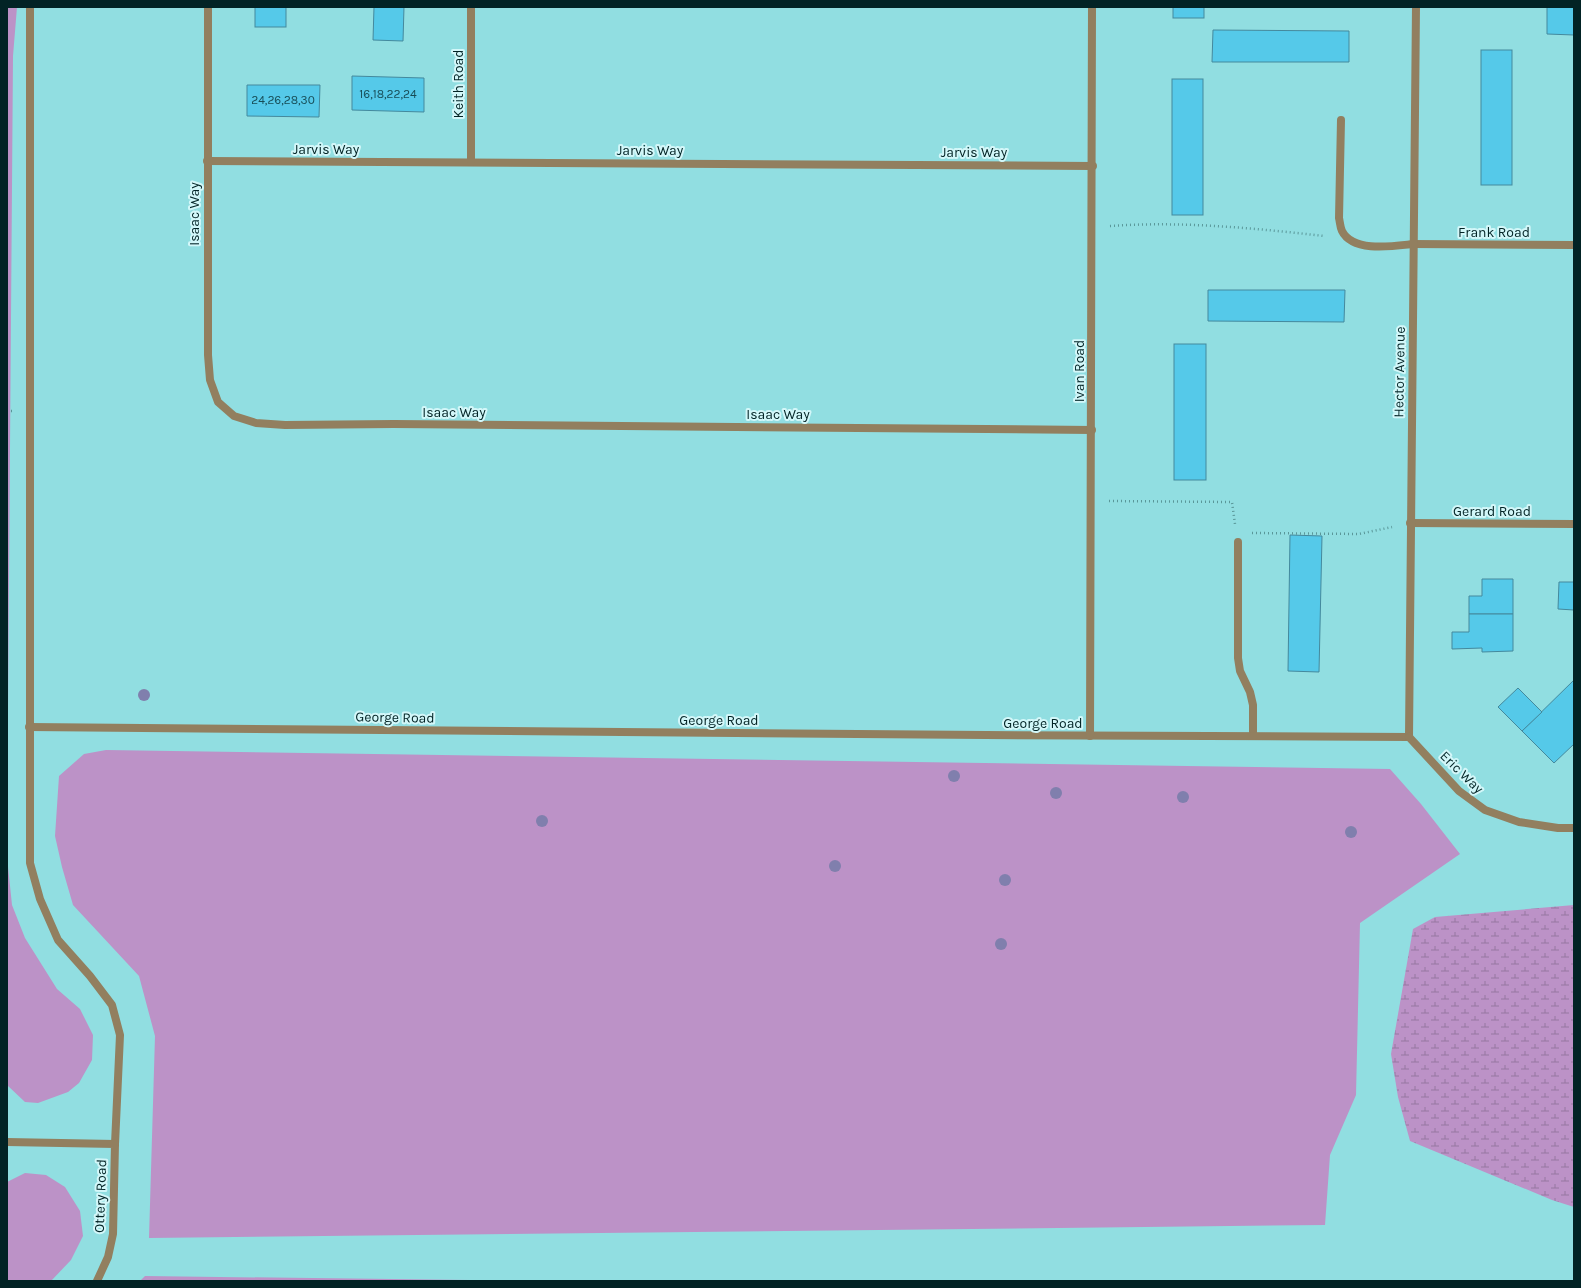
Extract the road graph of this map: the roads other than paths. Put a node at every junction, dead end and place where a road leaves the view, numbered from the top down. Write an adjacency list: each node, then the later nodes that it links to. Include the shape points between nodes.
1 (30, 7): 16 (street)
2 (208, 7): 7 (street, Isaac Way)
3 (471, 7): 8 (street, Keith Road)
4 (1092, 7): 9 (street, Ivan Road)
5 (1416, 7): 10 (street, Hector Avenue)
6 (1341, 120): 10 (street, Frank Road, via 1339,218 1342,231 1349,239 1363,245 1383,248)
7 (207, 161): 8 (street, Jarvis Way); 12 (street, Isaac Way, via 210,380 218,402 234,416 256,423)
8 (471, 162): 9 (street, Jarvis Way)
9 (1092, 166): 12 (street, Ivan Road)
10 (1413, 244): 11 (street, Frank Road); 13 (street, Hector Avenue)
11 (1574, 245)
12 (1092, 430): 17 (street, Ivan Road)
13 (1410, 523): 14 (street, Gerard Road); 19 (street, Hector Avenue)
14 (1574, 524)
15 (1238, 542): 18 (street, via 1238,658 1240,671 1253,705)
16 (29, 727): 17 (street, George Road); 22 (street, via 30,863 40,899 58,940 112,1005 120,1035)
17 (1090, 736): 18 (street, George Road)
18 (1253, 736): 19 (street, George Road)
19 (1409, 737): 20 (street, Eric Way, via 1459,791 1485,810 1519,822)
20 (1574, 828)
21 (7, 1142): 22 (street, Ottery Road)
22 (115, 1144): 23 (street, Ottery Road, via 113,1234 108,1258)
23 (97, 1281)

